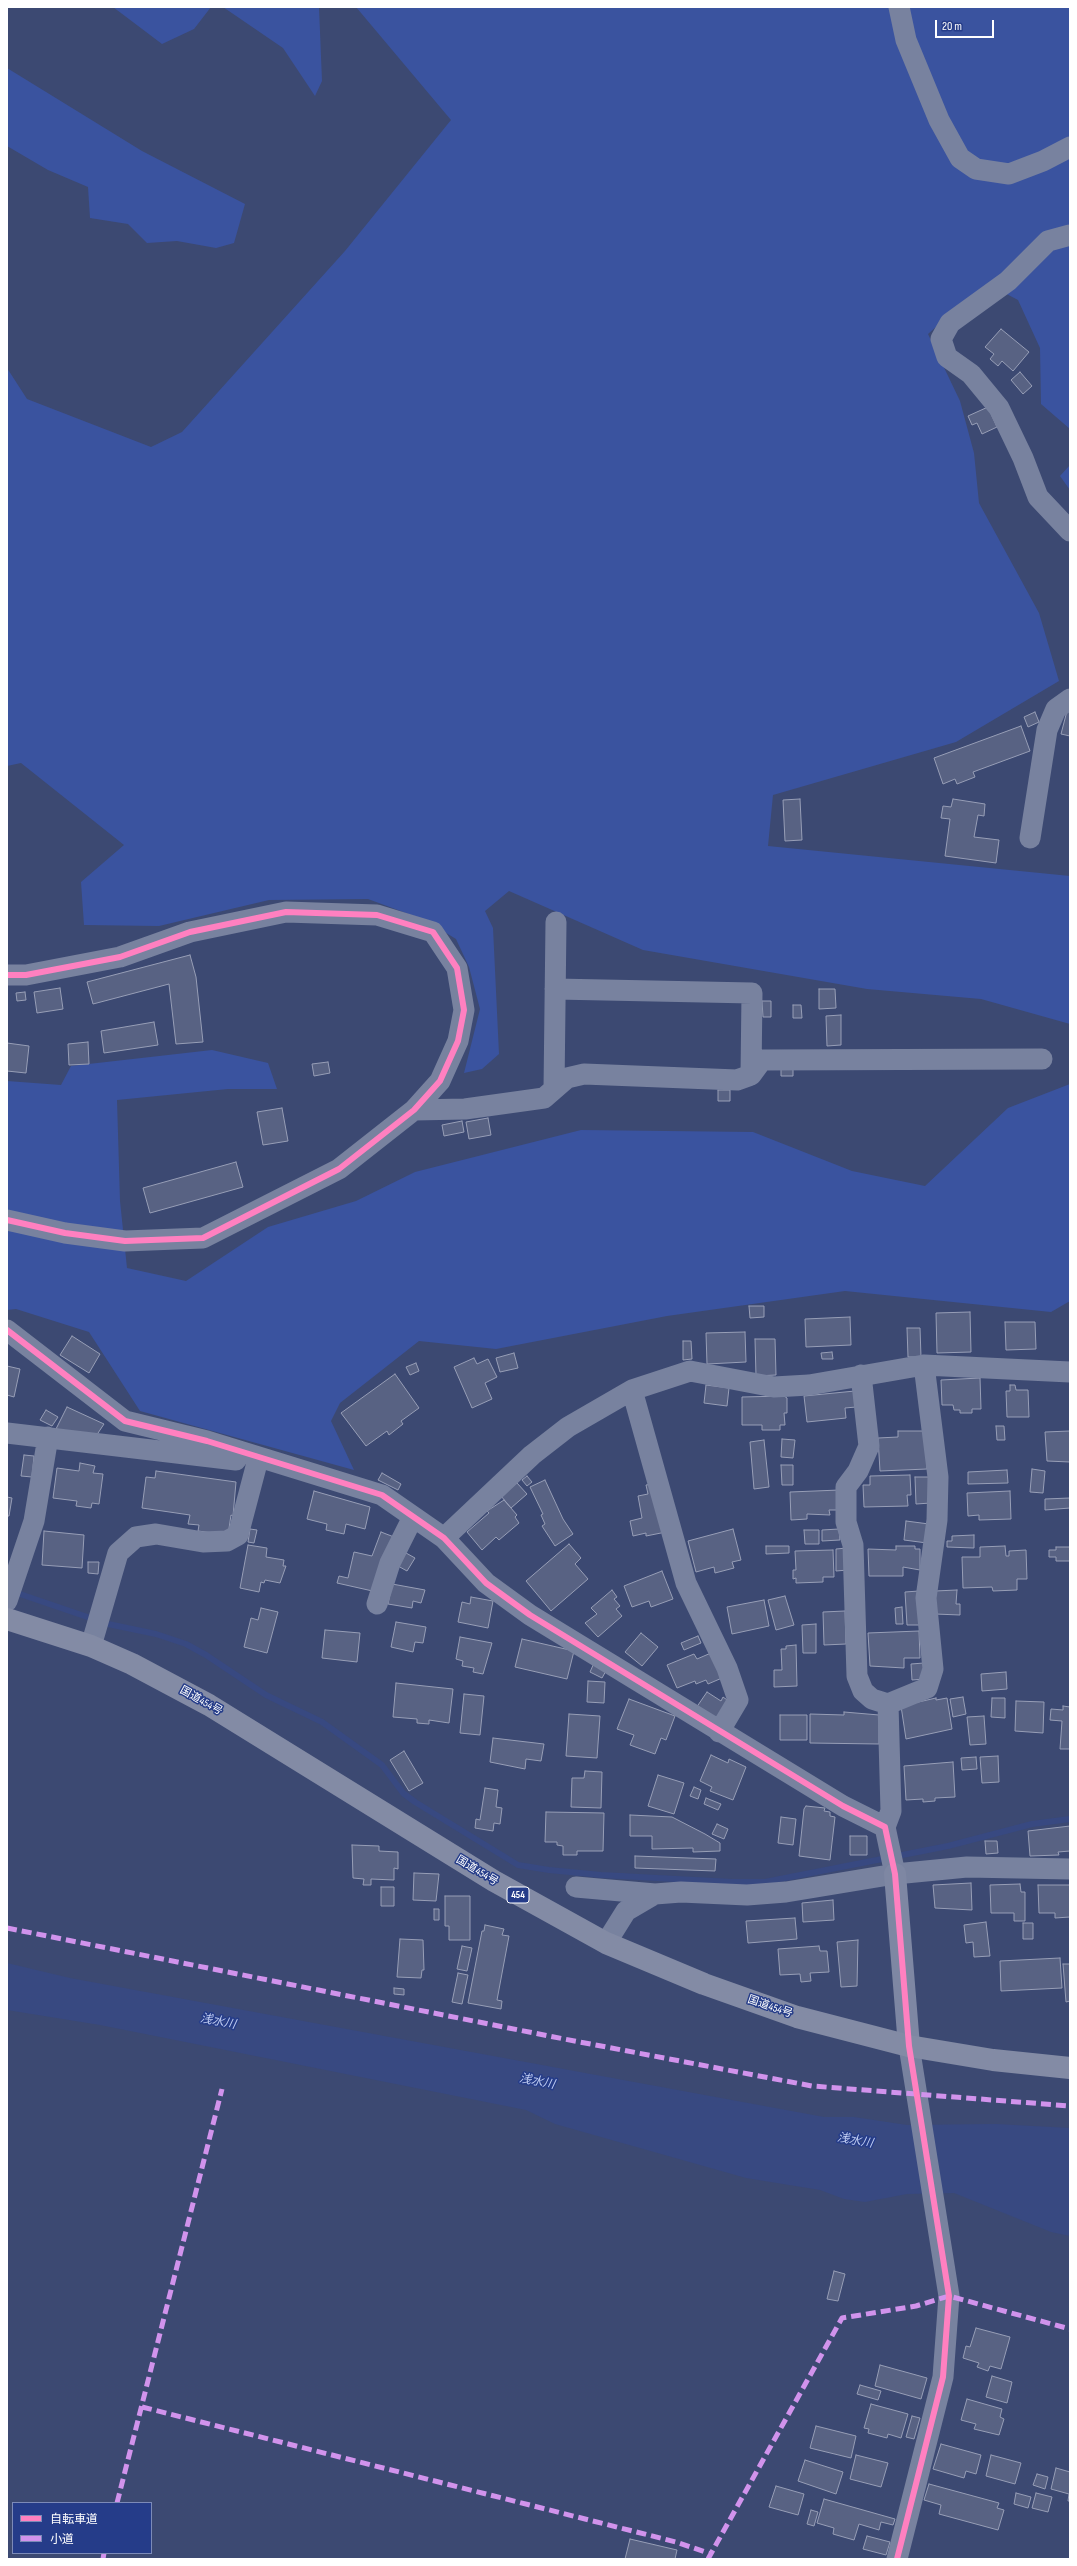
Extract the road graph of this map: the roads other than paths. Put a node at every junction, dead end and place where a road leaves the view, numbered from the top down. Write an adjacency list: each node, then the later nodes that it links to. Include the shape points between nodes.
1 (899, 7): 2 (street, via 906,40 939,120 960,158 976,168 1009,174)
2 (1070, 147)
3 (1070, 235): 4 (street, via 1048,241 1008,281 950,323 941,339 947,357 971,374 999,408 1038,497)
4 (1070, 532)
5 (1070, 699): 6 (street, via 1056,709 1047,730)
6 (1030, 838)
7 (556, 922): 9 (street)
8 (7, 975): 13 (street, via 26,975 120,957 190,932 286,912 377,915 432,932 457,968 464,1010 458,1041 440,1081)
9 (555, 989): 11 (street, via 752,993); 12 (street)
10 (1042, 1059): 11 (street, via 762,1060)
11 (751, 1075): 12 (street, via 737,1080 584,1074 567,1078)
12 (554, 1089): 13 (street, via 544,1098 465,1109)
13 (414, 1110): 14 (street, via 339,1169 203,1238 124,1241 66,1233)
14 (7, 1220)
15 (7, 1330): 22 (street, via 125,1421 207,1441)
16 (924, 1365): 17 (street); 18 (street); 29 (street, via 938,1477 937,1520 927,1576 926,1598 932,1669 927,1688)
17 (1070, 1372)
18 (861, 1375): 19 (street, via 810,1385 774,1387 690,1370); 29 (street, via 869,1446 858,1471 846,1487 846,1522 853,1545 857,1676 863,1691 872,1699)
19 (632, 1390): 24 (street, via 556,1436 532,1455); 30 (street, via 686,1583 727,1668 738,1700)
20 (7, 1434): 21 (street)
21 (48, 1437): 22 (street); 25 (street, via 34,1521)
22 (264, 1462): 23 (street, via 382,1495); 28 (street, via 238,1535 227,1541 209,1542 156,1534 136,1537 118,1553)
23 (413, 1517): 24 (street); 26 (street, via 390,1563)
24 (444, 1538): 30 (street, via 486,1583 530,1615)
25 (7, 1601)
26 (378, 1604)
27 (7, 1619): 28 (highway, 国道454号 / 454)
28 (91, 1646): 36 (highway, 国道454号 / 454, via 132,1664 209,1705 494,1882)
29 (888, 1704): 31 (street, via 891,1810)
30 (719, 1732): 31 (street, via 843,1806)
31 (885, 1827): 33 (street)
32 (1070, 1869): 33 (street, via 967,1867)
33 (895, 1874): 35 (street, via 786,1892 747,1895 681,1892); 37 (street)
34 (576, 1887): 35 (street)
35 (655, 1894): 36 (street, via 626,1911)
36 (606, 1943): 37 (highway, 国道454号 / 454, via 704,1984 797,2017)
37 (908, 2046): 38 (highway, 国道454号 / 454, via 993,2060); 39 (street, via 949,2296 943,2377)
38 (1070, 2068)
39 (897, 2559)

